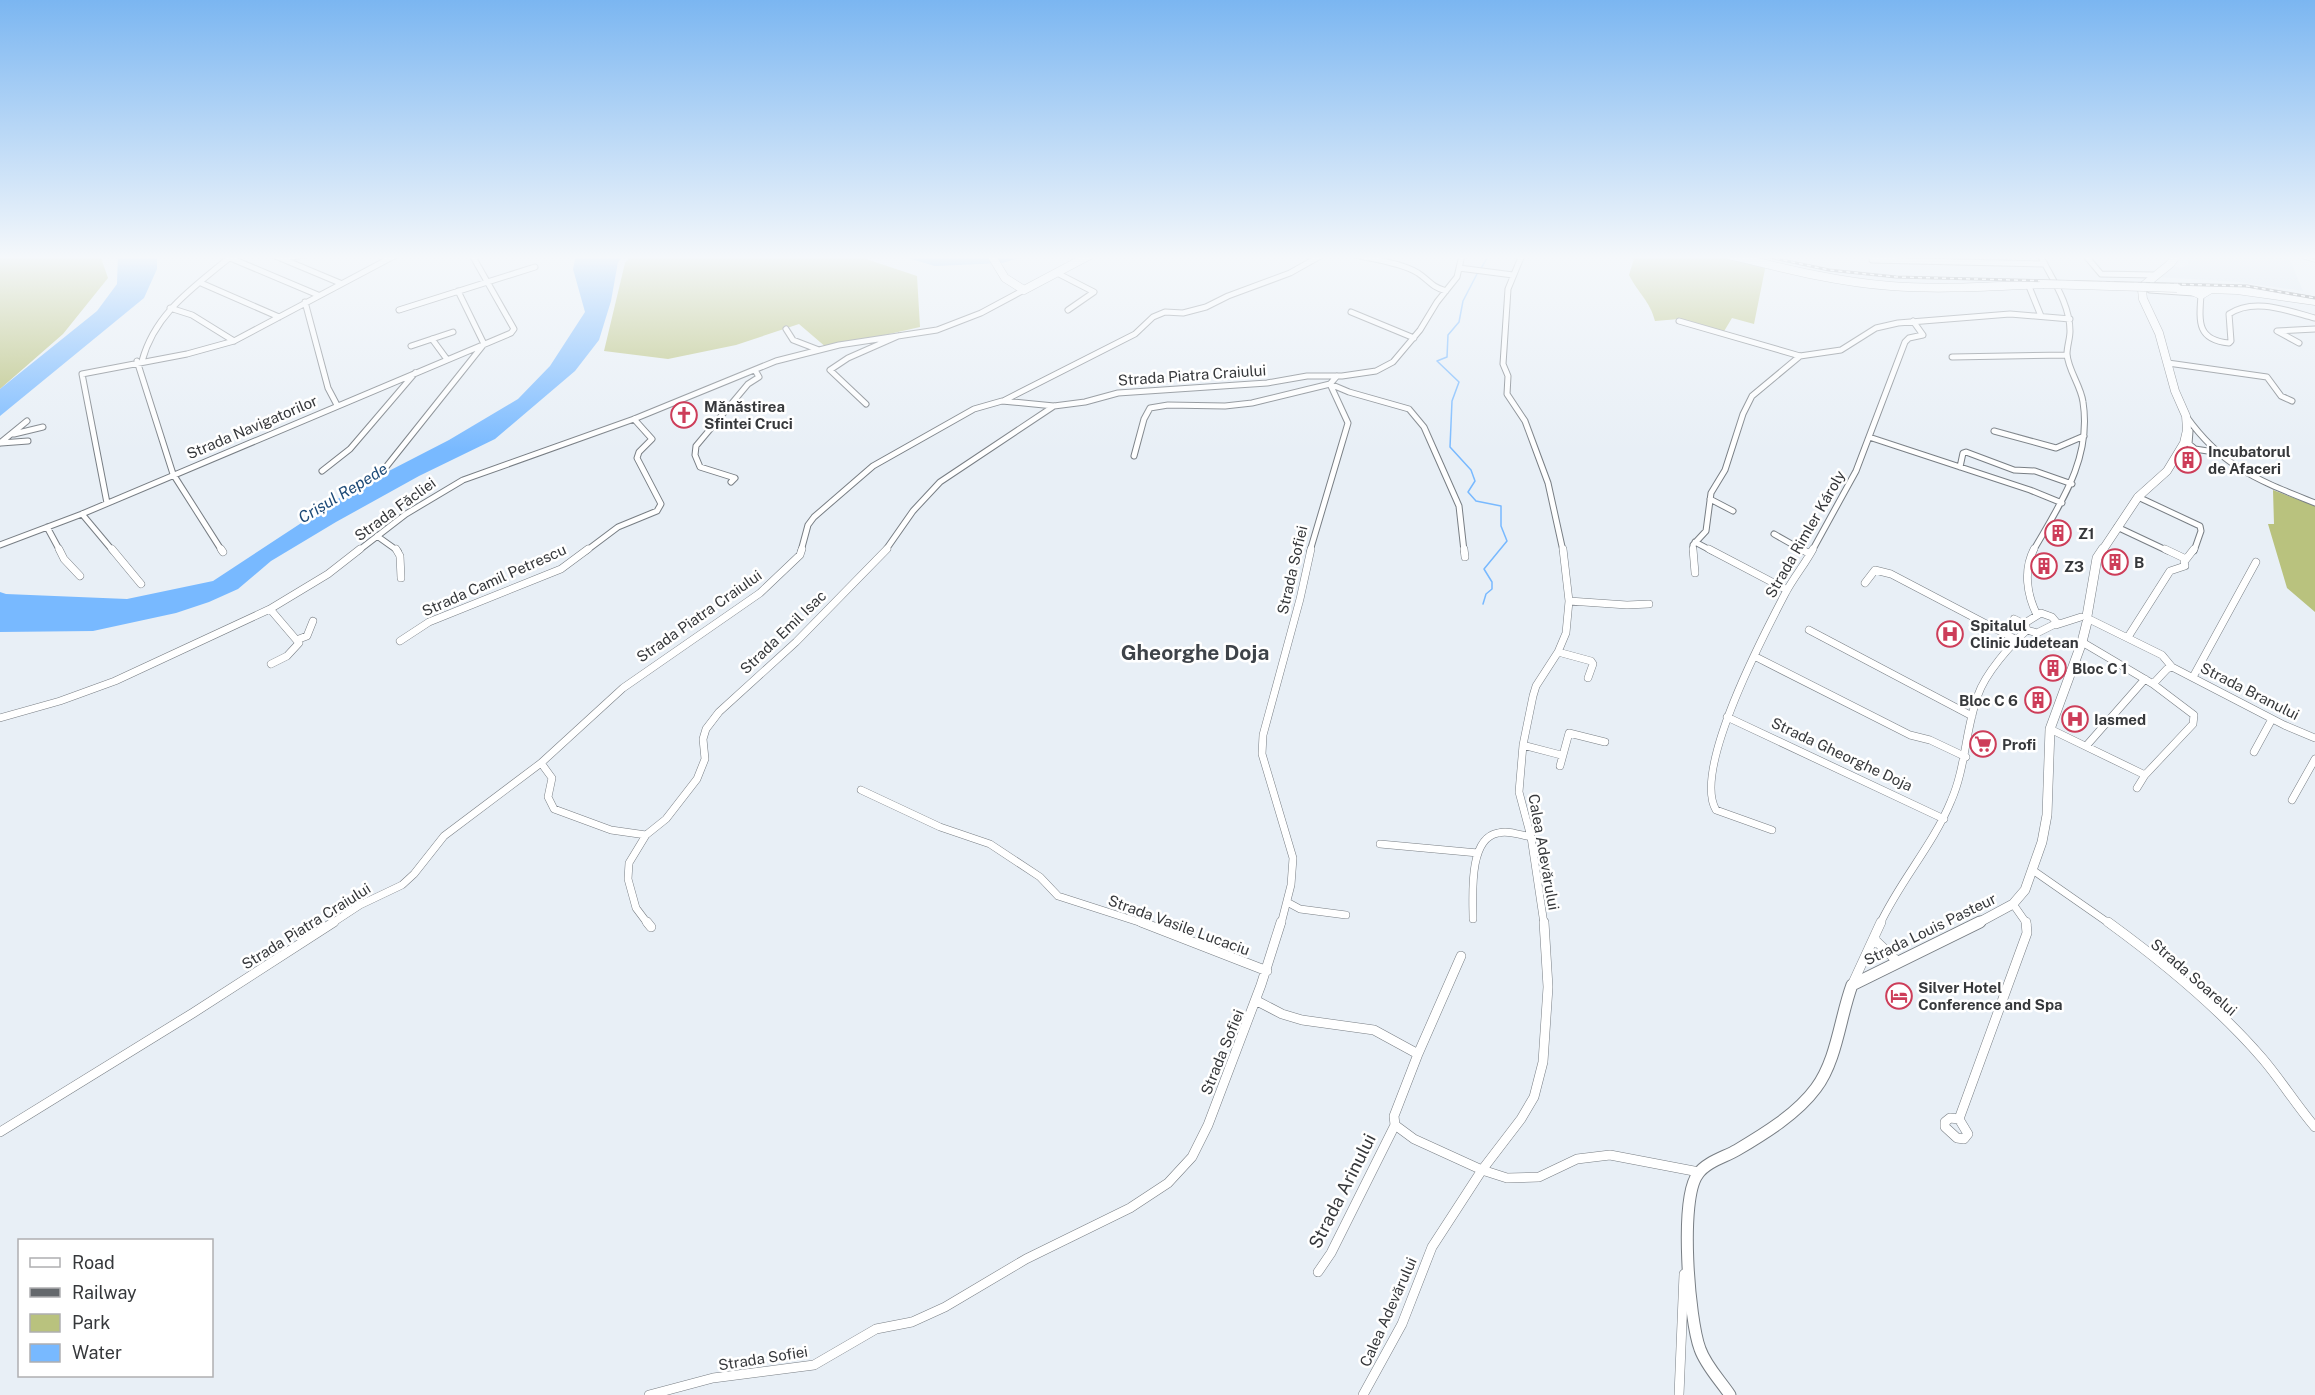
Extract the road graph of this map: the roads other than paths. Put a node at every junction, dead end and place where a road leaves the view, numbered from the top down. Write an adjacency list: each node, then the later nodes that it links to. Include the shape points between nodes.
1 (160, 320): 34 (street, via 147,339)
2 (200, 320): 25 (street)
3 (273, 320): 25 (street)
4 (310, 320): 42 (street, via 328,388)
5 (472, 320): 27 (street)
6 (508, 320): 27 (street, Strada Navigatorilor, via 514,331)
7 (965, 320): 22 (street, Strada Făcliei, via 931,331)
8 (1150, 320): 39 (street, via 1135,334)
9 (1370, 320): 24 (street)
10 (1427, 320): 24 (street, Strada Piatra Craiului)
11 (1505, 320): 89 (street, Calea Adevărului, via 1502,353 1508,394 1525,420 1548,483 1566,563)
12 (1928, 320): 18 (street)
13 (2070, 320): 30 (street)
14 (2153, 320): 35 (main road, Strada Louis Pasteur)
15 (2199, 320): 16 (street, via 2214,342 2229,343)
16 (2229, 320)
17 (1679, 321): 31 (street)
18 (1913, 321): 31 (street, via 1876,328 1841,350); 53 (street, Strada Rimler Károly, via 1923,335 1906,340)
19 (786, 329): 29 (street, via 793,340)
20 (2315, 329): 26 (street, via 2277,331)
21 (453, 332): 23 (street)
22 (900, 334): 29 (street, Strada Făcliei); 41 (street, Strada Făcliei, via 830,370)
23 (432, 339): 28 (street); 33 (street)
24 (1414, 339): 38 (street, Strada Piatra Craiului, via 1393,362 1376,371)
25 (234, 341): 34 (street)
26 (2299, 343)
27 (484, 344): 33 (street, Strada Navigatorilor); 59 (street)
28 (411, 346)
29 (819, 350): 36 (street, Strada Făcliei)
30 (2067, 355): 32 (street); 52 (street, via 2083,399)
31 (1800, 356): 66 (street, via 1752,396)
32 (1952, 357)
33 (446, 358): 37 (street, Strada Navigatorilor)
34 (140, 361): 62 (street); 68 (street, via 82,375)
35 (2168, 363): 40 (street, via 2267,377 2281,396); 44 (main road, Strada Louis Pasteur)
36 (755, 370): 45 (street, Strada Făcliei); 63 (street, via 759,377 748,384 696,446 694,454 699,466 734,476)
37 (416, 371): 42 (street, Strada Navigatorilor); 61 (street, via 350,449)
38 (1334, 380): 43 (street, Strada Piatra Craiului, via 1322,375 1267,383 1118,393); 58 (street, via 1287,398 1253,404 1150,408); 80 (street, via 1349,392 1409,409 1416,415 1459,506); 138 (street, Strada Sofiei, via 1348,423 1312,539 1263,735 1262,754 1293,858 1294,874)
39 (1002, 401): 43 (street, Strada Piatra Craiului); 125 (street, Strada Piatra Craiului, via 974,409 873,466 814,517 800,555 760,593 623,688)
40 (2292, 401)
41 (866, 404)
42 (337, 405): 62 (street, Strada Navigatorilor)
43 (1054, 406): 133 (street, Strada Emil Isac, via 940,482 913,511 887,549 796,642 719,712 706,729 705,759 698,779 666,819)
44 (2186, 416): 49 (main road, Strada Louis Pasteur); 50 (street); 56 (main road, Strada Louis Pasteur, via 2182,422)
45 (634, 418): 75 (street, Strada Făcliei, via 463,480); 102 (street, Strada Camil Petrescu, via 652,439 637,458 661,504 657,511 618,527 561,569 429,622)
46 (27, 421): 51 (street)
47 (43, 427): 51 (street)
48 (1994, 431): 52 (street, via 2056,448)
49 (2188, 431): 50 (street); 56 (main road, Strada Louis Pasteur); 57 (street, via 2192,447)
50 (2197, 433): 57 (street)
51 (11, 434): 55 (street)
52 (2084, 436): 64 (street)
53 (1869, 437): 60 (street); 79 (street, Strada Rimler Károly, via 1856,471)
54 (28, 441): 55 (street)
55 (0, 443)
56 (2182, 445): 65 (main road, Strada Louis Pasteur, via 2167,471)
57 (2214, 452): 67 (street, via 2257,481)
58 (1134, 456)
59 (386, 467)
60 (1960, 467): 64 (street, via 1966,452 2014,470 2035,471); 69 (street)
61 (322, 471)
62 (173, 474): 68 (street, Strada Navigatorilor); 78 (street)
63 (731, 482)
64 (2072, 484): 69 (street)
65 (2138, 497): 73 (main road, Strada Louis Pasteur); 81 (street, via 2200,526 2193,552)
66 (1710, 499): 70 (street); 76 (street, via 1706,531)
67 (2315, 502)
68 (107, 503): 71 (street, Strada Navigatorilor)
69 (2062, 503): 92 (street, via 2032,553 2027,571 2030,601)
70 (1733, 511)
71 (82, 514): 72 (street, Strada Navigatorilor); 87 (street)
72 (47, 527): 77 (street, Strada Navigatorilor); 84 (street, via 64,559)
73 (2117, 527): 81 (street); 94 (main road, Strada Louis Pasteur, via 2097,558)
74 (1774, 534): 79 (street)
75 (377, 536): 85 (street, via 397,548 402,557); 91 (street, Strada Făcliei, via 328,574)
76 (1695, 542): 83 (street); 88 (street)
77 (0, 545)
78 (223, 552)
79 (1810, 554): 88 (street, Strada Rimler Károly)
80 (1465, 557)
81 (2186, 559): 99 (street, via 2182,568 2170,571)
82 (2256, 562): 108 (street)
83 (1695, 573)
84 (80, 576)
85 (401, 578)
86 (1865, 583): 101 (street, via 1875,570 1891,574)
87 (141, 584)
88 (1787, 590): 105 (street, Strada Rimler Károly)
89 (1569, 601): 90 (street); 104 (street, Calea Adevărului, via 1566,633)
90 (1649, 604)
91 (270, 609): 100 (street); 114 (street, Strada Făcliei, via 115,681)
92 (2039, 612): 96 (street); 97 (street)
93 (2014, 619): 97 (street)
94 (2086, 619): 96 (street); 99 (street, Strada Branului); 103 (main road, Strada Louis Pasteur)
95 (313, 621): 100 (street, via 307,636)
96 (2055, 621): 97 (street, via 2037,633)
97 (2026, 627): 101 (street)
98 (1809, 630): 112 (street)
99 (2128, 638): 107 (street, Strada Branului, via 2162,655)
100 (299, 639): 106 (street, via 287,656)
101 (2015, 639): 112 (street, via 1978,693)
102 (400, 641)
103 (2082, 642): 110 (street); 116 (main road, Strada Louis Pasteur)
104 (1558, 652): 109 (street, via 1591,661); 119 (street, Calea Adevărului, via 1536,686)
105 (1756, 657): 113 (street, Strada Rimler Károly); 123 (street, via 1910,735)
106 (271, 664)
107 (2172, 668): 108 (street, Strada Branului); 111 (street)
108 (2193, 677): 115 (street, Strada Branului)
109 (1588, 678)
110 (2145, 679): 111 (street); 120 (street)
111 (2153, 684): 127 (street, via 2189,709 2195,719)
112 (1972, 716): 123 (street)
113 (1727, 717): 131 (street, Strada Gheorghe Doja); 132 (street, Strada Rimler Károly, via 1712,771 1713,805 1716,810)
114 (0, 718)
115 (2272, 719): 117 (street, Strada Branului); 121 (street)
116 (2050, 729): 120 (street); 137 (main road, Strada Louis Pasteur, via 2047,815)
117 (2315, 738)
118 (1605, 742): 122 (street, via 1569,732)
119 (1523, 745): 122 (street); 134 (street, Calea Adevărului, via 1519,792)
120 (2087, 745): 127 (street)
121 (2254, 752)
122 (1561, 755): 126 (street)
123 (1966, 757): 131 (street)
124 (2315, 759): 130 (street)
125 (541, 763): 133 (street, via 554,780 548,797 554,809 587,822); 153 (street, Strada Piatra Craiului, via 459,822 402,885 360,905)
126 (1560, 766)
127 (2145, 775): 128 (street)
128 (2137, 788)
129 (861, 790): 146 (street, Strada Vasile Lucaciu, via 940,827 990,844 1040,877 1058,896 1126,916)
130 (2292, 800)
131 (1944, 819): 143 (street, via 1886,911)
132 (1772, 830)
133 (646, 834): 142 (street, Strada Emil Isac, via 629,863 628,879 636,908)
134 (1531, 837): 136 (street, via 1493,834); 154 (street, Calea Adevărului, via 1545,932 1548,987 1543,1062 1534,1097)
135 (1380, 844): 136 (street)
136 (1478, 853): 141 (street, via 1473,874)
137 (2034, 871): 139 (main road, Strada Louis Pasteur); 152 (street, Strada Soarelui, via 2103,917 2202,999 2262,1058)
138 (1287, 902): 140 (street, via 1300,909); 146 (street, Strada Sofiei)
139 (2013, 904): 145 (main road, Strada Louis Pasteur); 150 (street, via 2027,923 2027,933)
140 (1346, 915)
141 (1473, 919)
142 (651, 927)
143 (1874, 939): 145 (street); 147 (street)
144 (1461, 956): 149 (street, Strada Arinului)
145 (1898, 962): 147 (main road, Strada Louis Pasteur)
146 (1268, 971): 148 (street, Strada Sofiei)
147 (1852, 985): 155 (main road, via 1816,1087 1741,1148)
148 (1257, 1001): 149 (street, via 1302,1020 1374,1030); 158 (street, Strada Sofiei, via 1202,1139 1182,1170 1160,1189 948,1305 916,1321 878,1328 860,1336 823,1362 676,1386)
149 (1418, 1054): 151 (street, Strada Arinului, via 1394,1116)
150 (1959, 1119)
151 (1395, 1125): 154 (street, Strada Arinului, via 1414,1139); 157 (street, Strada Arinului)
152 (2315, 1127)
153 (0, 1132)
154 (1482, 1170): 155 (street, Strada Arinului, via 1524,1179 1539,1177 1577,1159 1610,1155); 159 (street, Calea Adevărului, via 1432,1247 1402,1324)
155 (1699, 1172): 156 (main road, via 1691,1184)
156 (1688, 1251): 160 (street); 161 (main road, via 1700,1353)
157 (1318, 1272)
158 (649, 1395)
159 (1363, 1395)
160 (1679, 1395)
161 (1730, 1395)

